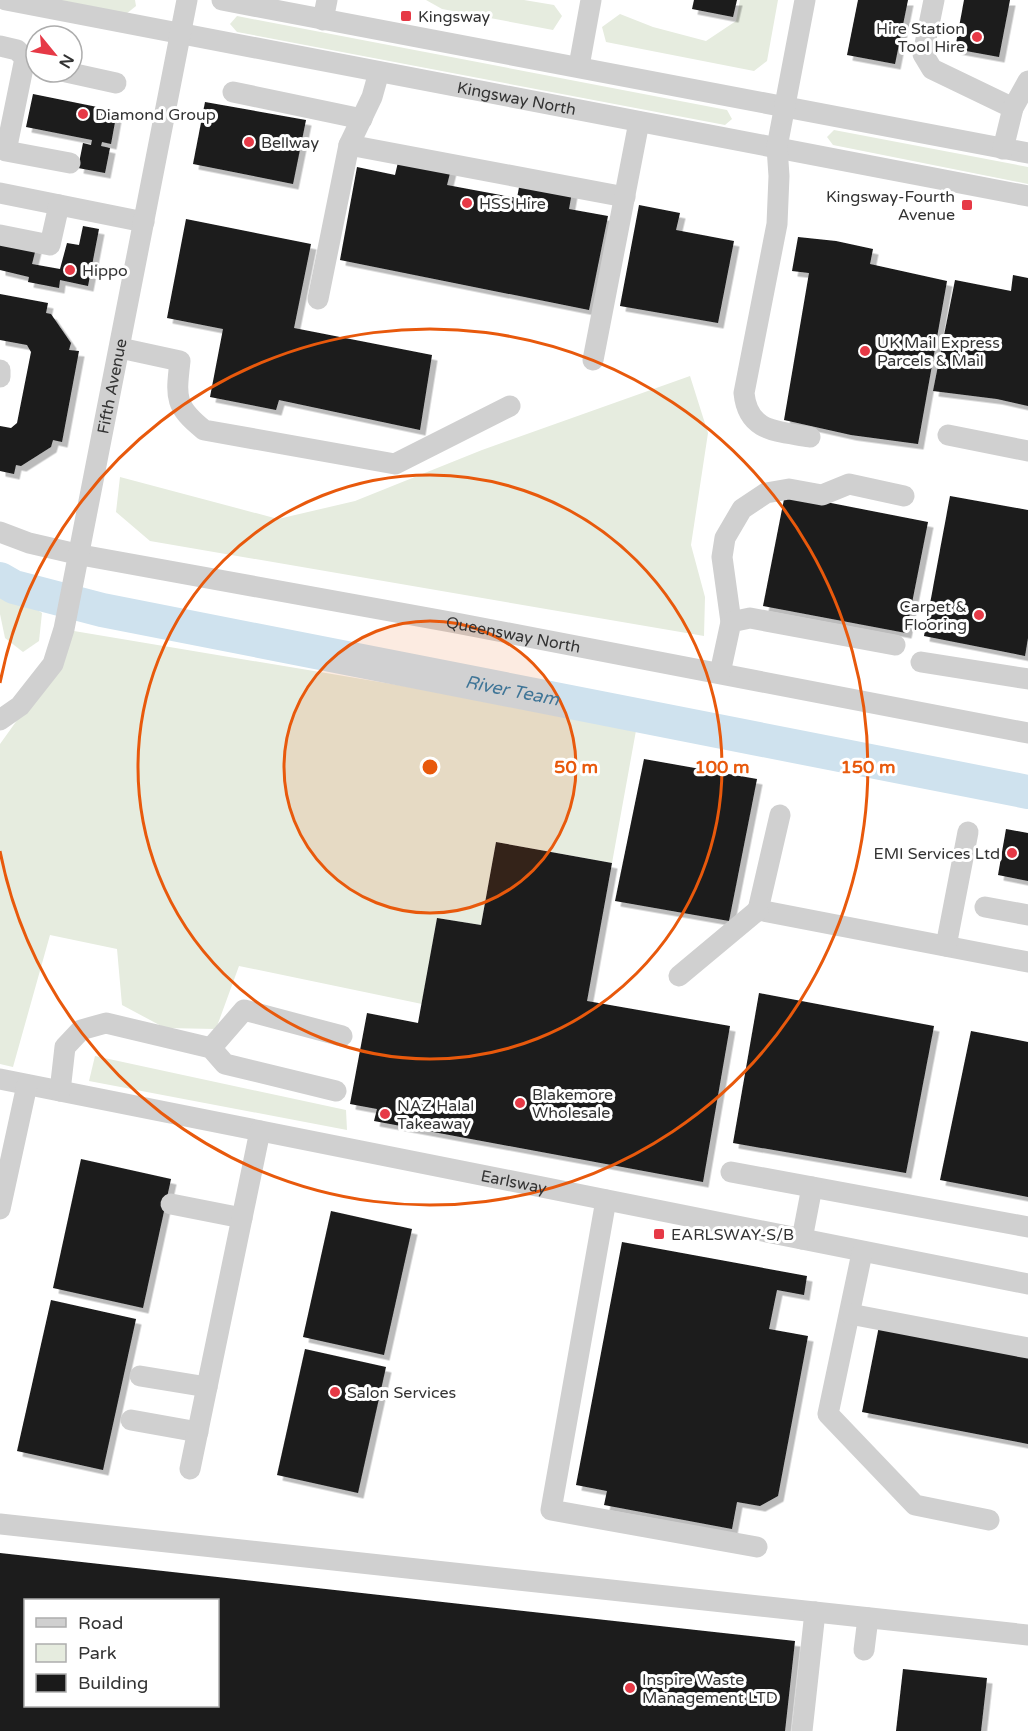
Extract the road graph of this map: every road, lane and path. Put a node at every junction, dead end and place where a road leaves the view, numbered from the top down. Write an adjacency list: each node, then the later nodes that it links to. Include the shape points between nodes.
1 (6, 0): 8 (street, Kingsway North)
2 (187, 0): 8 (street, Fifth Avenue)
3 (222, 0): 7 (street)
4 (591, 0): 11 (street)
5 (805, 0): 18 (street)
6 (934, 0): 19 (street, via 923,54 932,69)
7 (325, 10): 11 (street)
8 (180, 32): 12 (street, Kingsway North); 31 (street, Fifth Avenue)
9 (0, 46): 10 (street)
10 (24, 56)
11 (579, 66): 18 (street)
12 (379, 72): 20 (street); 21 (street, Kingsway North)
13 (84, 76): 15 (street)
14 (1028, 81): 19 (street)
15 (116, 83)
16 (24, 84): 26 (street, via 6,151)
17 (233, 92): 20 (street)
18 (785, 106): 23 (street); 24 (street)
19 (1012, 108): 24 (street)
20 (363, 119): 22 (street)
21 (639, 122): 23 (street, Kingsway North); 29 (street)
22 (349, 145): 29 (street); 33 (street)
23 (777, 147): 28 (street, Kingsway North); 40 (street, via 777,224 744,393 753,420 766,428)
24 (1003, 149): 25 (street)
25 (1028, 153)
26 (70, 163)
27 (0, 193): 30 (street)
28 (1028, 196)
29 (625, 197): 35 (street)
30 (59, 205): 31 (street); 32 (street, via 50,245)
31 (144, 222): 34 (street, Fifth Avenue)
32 (0, 235)
33 (318, 299)
34 (120, 348): 38 (street, via 180,361 177,393 185,415 204,430 394,464); 44 (street, Fifth Avenue)
35 (593, 360)
36 (0, 370): 37 (street)
37 (0, 377)
38 (510, 406)
39 (948, 435): 41 (street)
40 (810, 437)
41 (1028, 451)
42 (904, 496): 45 (street, via 849,484 822,495 789,489 766,493 742,509 725,538 722,557)
43 (0, 532): 44 (street, Queensway North)
44 (81, 555): 48 (street, Queensway North); 50 (street, Fifth Avenue, via 53,664 20,706)
45 (731, 622): 46 (street, via 750,618); 48 (street)
46 (895, 645)
47 (921, 662): 49 (street)
48 (720, 673): 51 (street, Queensway North)
49 (1028, 680)
50 (0, 720)
51 (1028, 733)
52 (780, 815): 55 (street)
53 (968, 832): 57 (street)
54 (985, 907): 56 (street)
55 (758, 910): 57 (street); 59 (street)
56 (1028, 915)
57 (946, 946): 58 (street)
58 (1028, 962)
59 (679, 976)
60 (342, 1036): 61 (street, via 244,1011)
61 (211, 1048): 64 (street, via 106,1023 81,1030 65,1047); 65 (street, via 225,1064)
62 (0, 1079): 63 (street, Earlsway)
63 (27, 1084): 64 (street, Earlsway); 71 (street)
64 (60, 1091): 66 (street, Earlsway)
65 (336, 1091)
66 (260, 1131): 69 (street, Earlsway); 72 (street)
67 (731, 1172): 68 (street)
68 (812, 1187): 73 (street); 74 (street)
69 (606, 1200): 74 (street, Earlsway); 86 (street, via 551,1510)
70 (171, 1204): 72 (street)
71 (0, 1209)
72 (242, 1218): 80 (street)
73 (1028, 1227)
74 (802, 1239): 75 (street, Earlsway)
75 (862, 1253): 76 (street, Earlsway); 77 (street)
76 (1028, 1284)
77 (850, 1314): 78 (street); 84 (street, via 828,1414 915,1505)
78 (1028, 1348)
79 (140, 1376): 80 (street)
80 (207, 1387): 82 (street)
81 (131, 1420): 82 (street)
82 (198, 1432): 83 (street)
83 (190, 1470)
84 (988, 1520)
85 (0, 1524): 87 (street)
86 (757, 1547)
87 (814, 1612): 88 (street); 91 (street)
88 (868, 1618): 89 (street); 90 (street)
89 (1028, 1635)
90 (864, 1650)
91 (802, 1731)

